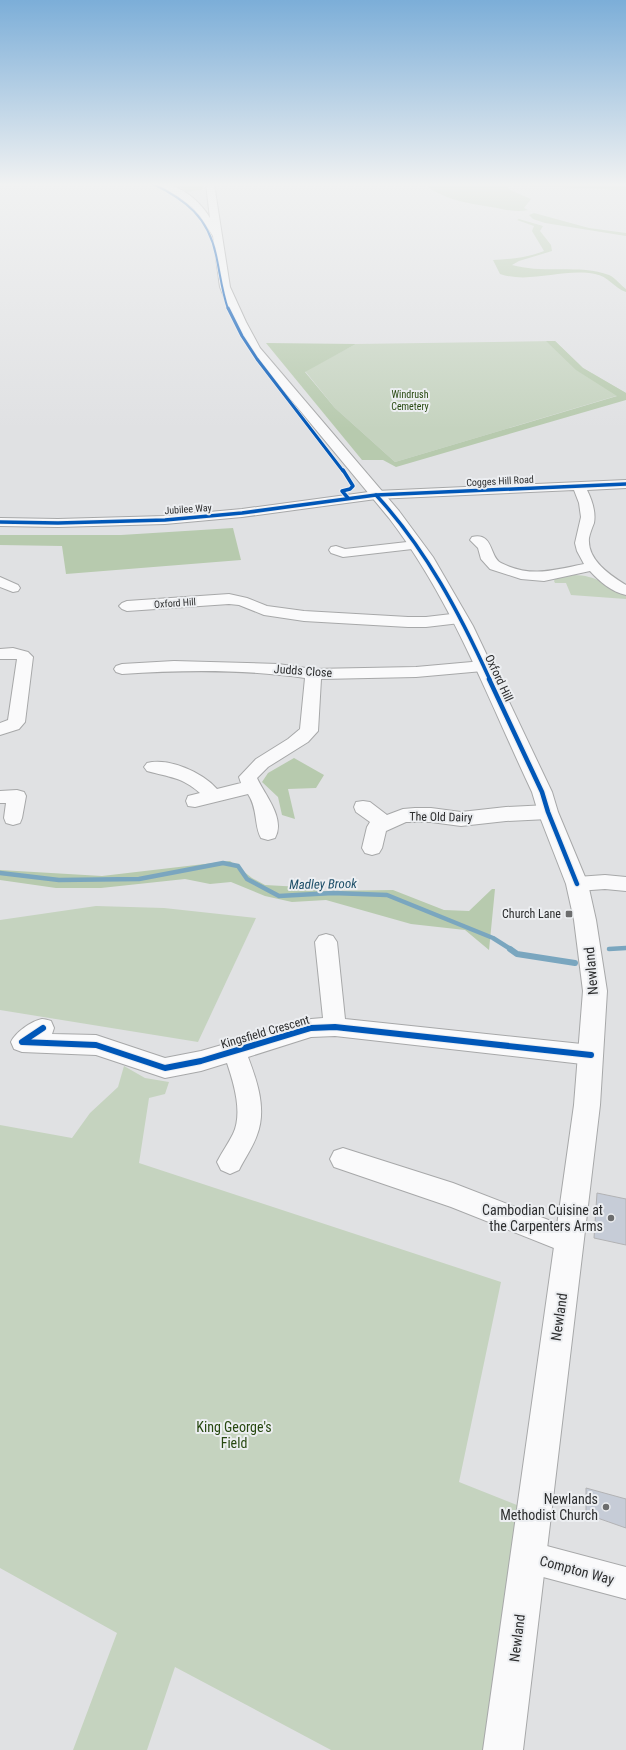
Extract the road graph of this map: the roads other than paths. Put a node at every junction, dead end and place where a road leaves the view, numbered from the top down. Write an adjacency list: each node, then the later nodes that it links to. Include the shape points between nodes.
1 (222, 266): 4 (main road, Oxford Hill, via 225,287 232,307 255,349)
2 (626, 484): 3 (street, Cogges Hill Road)
3 (579, 486): 4 (street, Cogges Hill Road); 9 (street, via 587,512 581,542)
4 (376, 495): 5 (street, Jubilee Way, via 179,519); 6 (main road, Oxford Hill)
5 (0, 522)
6 (416, 545): 8 (street, via 343,553); 12 (main road, Oxford Hill, via 437,574)
7 (500, 547): 9 (street, via 481,544 488,559 495,566 526,576 544,577)
8 (336, 550)
9 (593, 566): 10 (street)
10 (626, 591)
11 (128, 606): 12 (street, Oxford Hill, via 229,599 264,610 304,616 408,622)
12 (460, 618): 14 (main road, Oxford Hill)
13 (0, 654): 17 (street, via 17,653 25,657 16,722)
14 (483, 666): 16 (street, Judds Close, via 416,672); 24 (main road, Oxford Hill, via 542,792)
15 (122, 669): 16 (street, Judds Close, via 174,666 278,669)
16 (313, 674): 19 (street, via 309,731 301,740 273,754 255,767 248,777)
17 (0, 729)
18 (153, 767): 21 (street, via 184,772 202,783)
19 (251, 787): 21 (street); 27 (street, via 259,795 265,809)
20 (12, 793): 25 (street)
21 (214, 796): 22 (street)
22 (195, 801)
23 (363, 807): 26 (street)
24 (548, 812): 26 (street, The Old Dairy, via 461,819 415,815 403,816); 29 (main road, Oxford Hill)
25 (14, 818)
26 (384, 823): 28 (street, via 377,827)
27 (268, 833)
28 (372, 848)
29 (577, 884): 30 (street); 35 (main road, Newland, via 595,991)
30 (626, 884)
31 (326, 942): 33 (street)
32 (43, 1028): 34 (street, Kingsfield Crescent, via 22,1042 96,1045 165,1068)
33 (335, 1028): 34 (street, Kingsfield Crescent, via 311,1028); 35 (street, Kingsfield Crescent)
34 (234, 1051): 37 (street, Kingsfield Crescent, via 244,1075 248,1112 246,1132)
35 (591, 1055): 38 (main road, Newland)
36 (343, 1159): 38 (street, via 453,1195)
37 (230, 1162)
38 (569, 1241): 39 (main road, Newland)
39 (528, 1557): 40 (street, Compton Way); 41 (main road, Newland)
40 (626, 1583)
41 (503, 1750)

